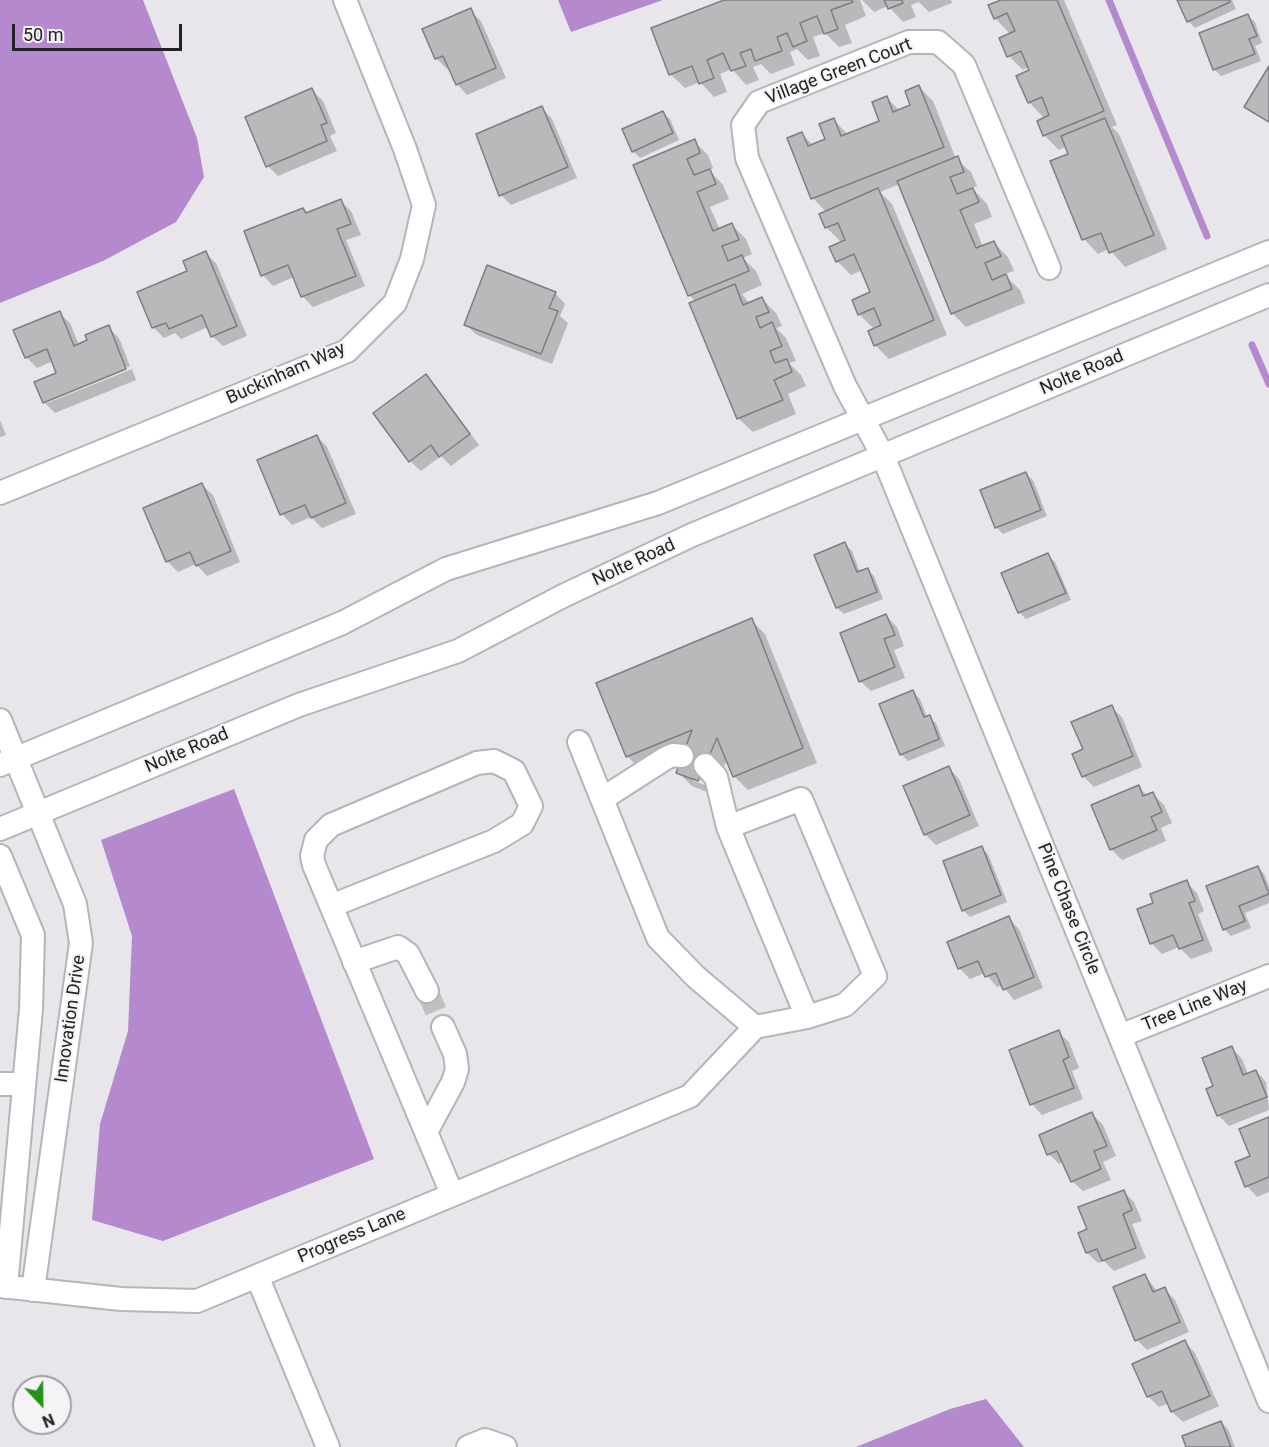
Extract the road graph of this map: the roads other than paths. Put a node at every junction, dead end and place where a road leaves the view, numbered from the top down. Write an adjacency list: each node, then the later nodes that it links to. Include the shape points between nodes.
1 (345, 0): 7 (street, Buckinham Way, via 424,204 412,260 395,303 346,351)
2 (1269, 252): 5 (street)
3 (1049, 268): 5 (street, Village Green Court, via 964,65 938,42 909,42 759,102 742,125 747,158)
4 (1269, 295): 6 (street, Nolte Road)
5 (862, 419): 6 (street, Pine Chase Circle); 11 (street, via 658,503 446,569 342,623)
6 (883, 456): 14 (street, Nolte Road, via 693,535 458,651 299,705); 25 (street, Pine Chase Circle)
7 (0, 493)
8 (0, 720): 11 (street, Innovation Drive)
9 (579, 742): 13 (street)
10 (682, 756): 13 (street, via 666,758)
11 (8, 762): 14 (street, Innovation Drive)
12 (705, 765): 15 (street, via 716,777)
13 (602, 799): 24 (street, via 658,938)
14 (37, 814): 16 (street, Nolte Road); 32 (street, Innovation Drive, via 75,904 81,943)
15 (728, 828): 22 (street); 22 (street, via 801,799 875,976 845,1005)
16 (0, 829)
17 (0, 856): 27 (street, Innovation Drive, via 33,935)
18 (331, 906): 18 (street, via 312,856 316,840 331,825 477,763 494,761 514,771 531,806 522,824 494,840); 19 (street)
19 (354, 962): 21 (street, via 398,946 411,959); 28 (street)
20 (1269, 976): 25 (street, Tree Line Way)
21 (427, 991)
22 (807, 1017): 24 (street)
23 (443, 1027): 28 (street, via 455,1054 456,1069)
24 (755, 1028): 29 (street, Progress Lane, via 690,1096)
25 (1120, 1036): 33 (street, Pine Chase Circle)
26 (0, 1084): 27 (street)
27 (24, 1084): 31 (street, Innovation Drive)
28 (426, 1132): 29 (street)
29 (452, 1194): 30 (street, Progress Lane)
30 (257, 1276): 32 (street, Progress Lane, via 197,1301 121,1299); 34 (street)
31 (3, 1287): 32 (street, Progress Lane)
32 (33, 1290)
33 (1269, 1401)
34 (328, 1447)
35 (468, 1447): 36 (street, via 485,1440)
36 (506, 1447)

